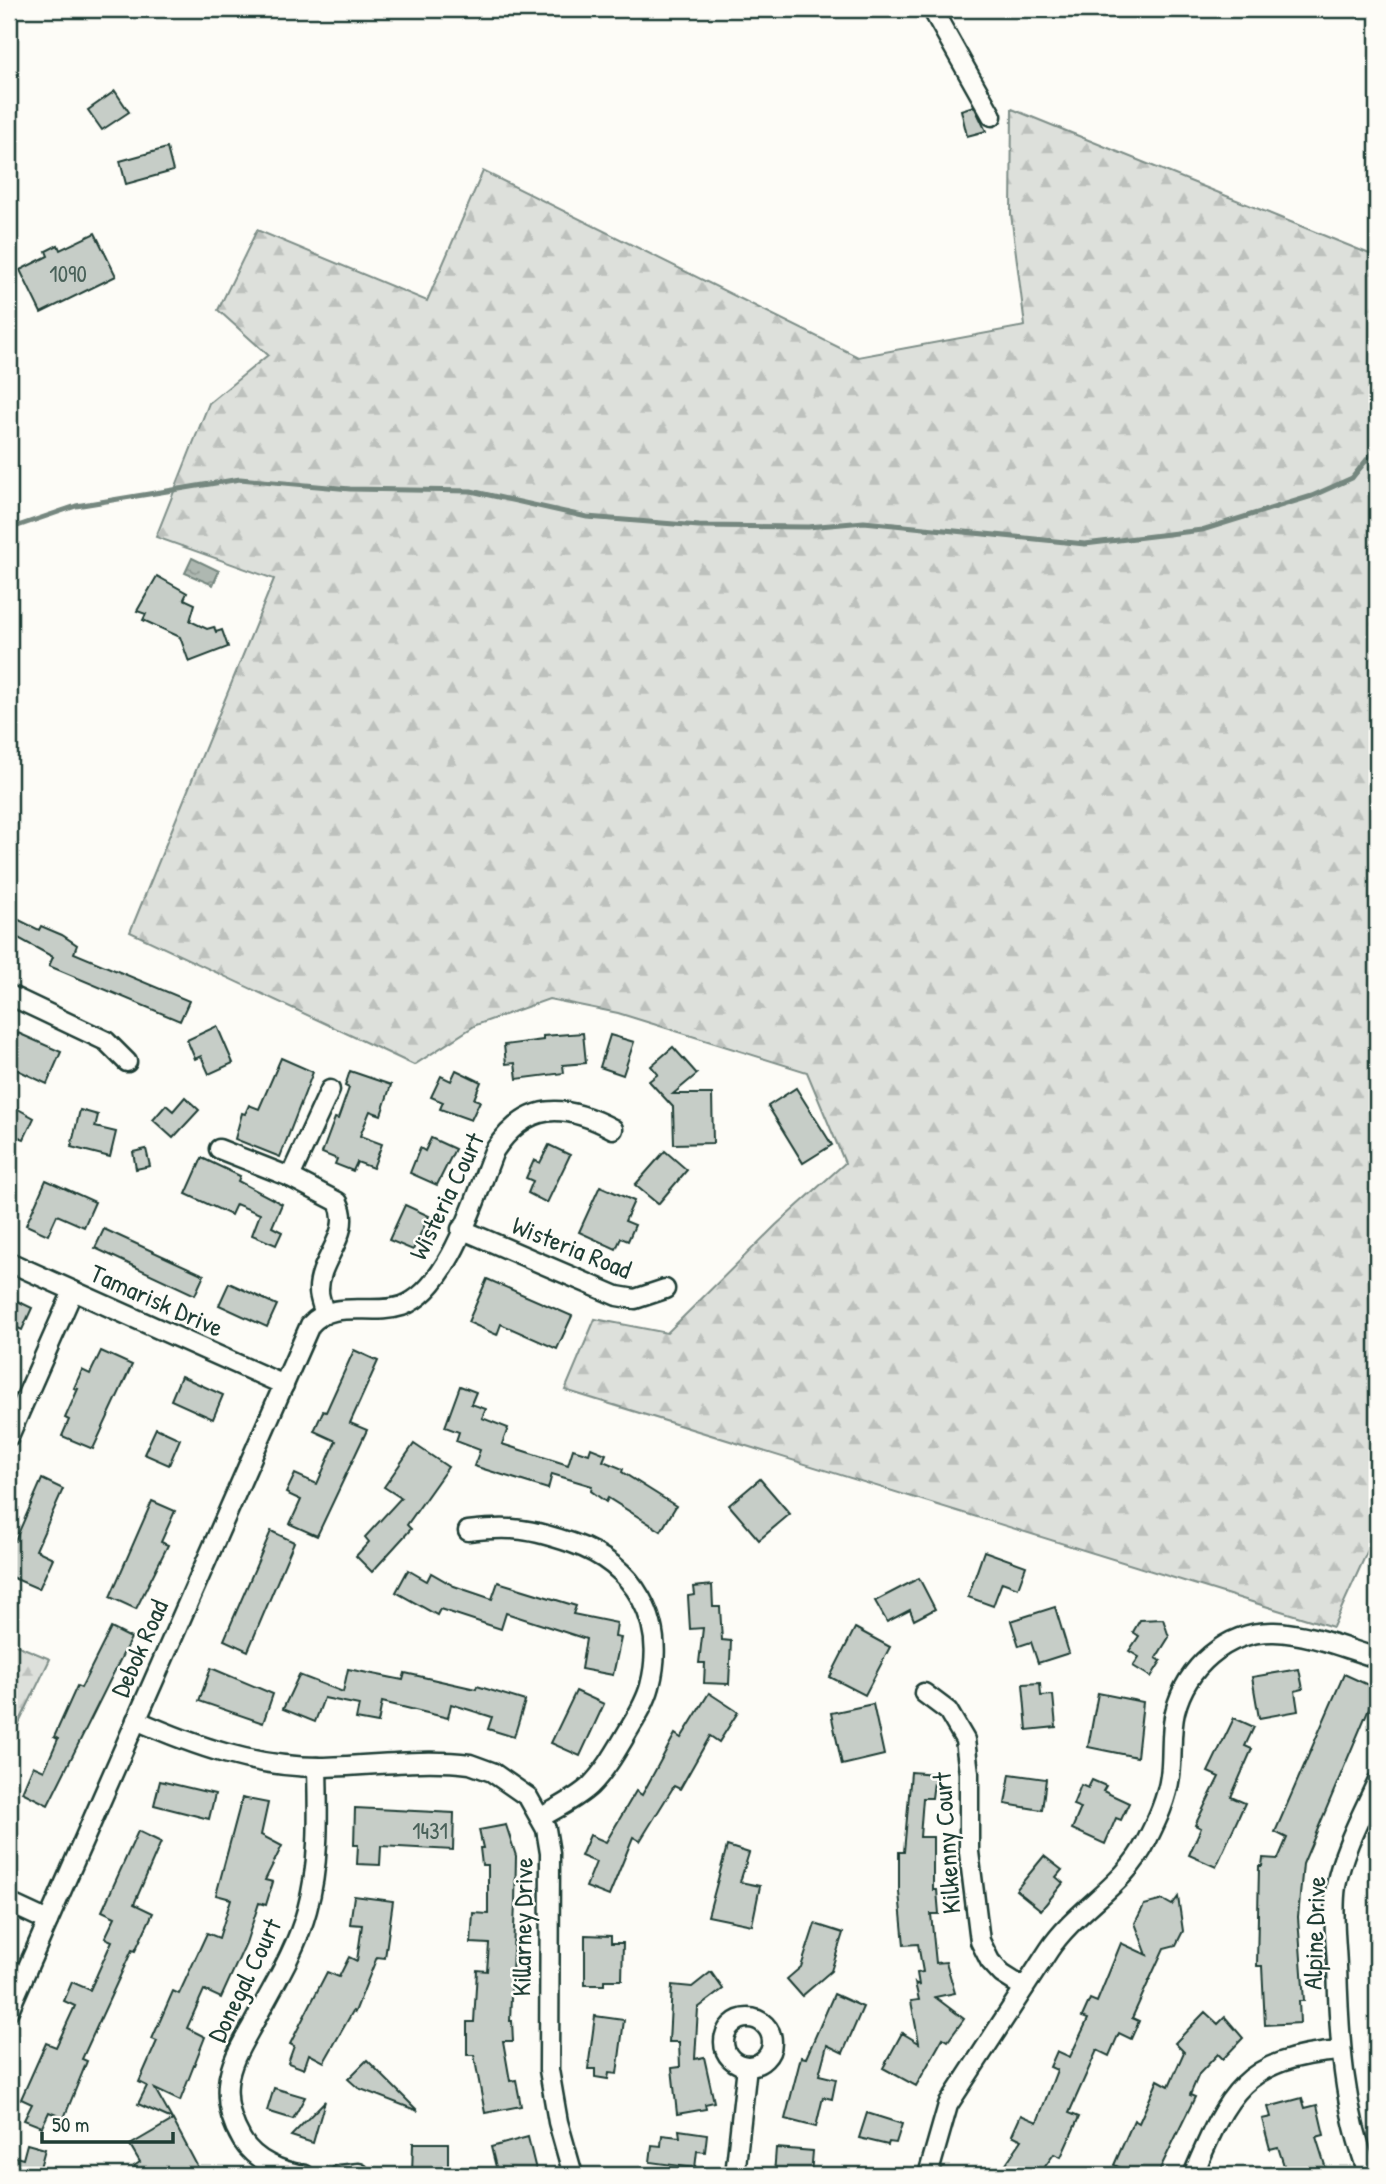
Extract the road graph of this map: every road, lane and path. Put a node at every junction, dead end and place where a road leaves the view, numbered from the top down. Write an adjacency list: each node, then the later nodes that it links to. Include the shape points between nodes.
1 (932, 9): 2 (street)
2 (992, 116)
3 (9, 995): 4 (street, via 106,1041)
4 (127, 1062)
5 (330, 1090): 8 (street)
6 (613, 1129): 9 (street, Wisteria Court, via 584,1114 562,1110 548,1110 522,1121 494,1151)
7 (219, 1149): 8 (street)
8 (290, 1177): 13 (street, via 330,1195 343,1211 343,1223 321,1277)
9 (461, 1229): 11 (street, Wisteria Road, via 617,1296 635,1299); 13 (street, Wisteria Court, via 442,1271 415,1300 401,1306)
10 (9, 1262): 12 (street, Tamarisk Drive)
11 (665, 1289)
12 (73, 1291): 14 (street, Tamarisk Drive); 15 (street)
13 (324, 1312): 14 (street, Debok Road, via 310,1325)
14 (284, 1385): 19 (street, Debok Road)
15 (9, 1436)
16 (468, 1531): 22 (street, via 506,1526 587,1548 630,1580 651,1618 655,1659 650,1688 638,1714 590,1786)
17 (1377, 1658): 25 (street, via 1313,1638 1273,1632 1223,1647 1198,1664 1183,1685 1174,1714 1164,1805 1140,1855 1066,1926)
18 (924, 1693): 25 (street, Kilkenny Court, via 948,1711 965,1740 969,1852 979,1941 996,1968)
19 (136, 1720): 20 (street, Killarney Drive, via 228,1755); 24 (street, Debok Road)
20 (317, 1767): 22 (street, Killarney Drive, via 470,1765 512,1783 528,1797); 30 (street, Donegal Court, via 318,1840 306,1911 279,1978 233,2061 228,2083 234,2127 246,2145 261,2160)
21 (1377, 1782): 27 (street, Alpine Drive, via 1345,1853 1336,1887)
22 (540, 1818): 32 (street, Killarney Drive, via 550,1853 549,2070)
23 (9, 1903): 24 (street)
24 (48, 1921): 26 (street, Debok Road)
25 (1024, 1988): 34 (street, via 948,2105)
26 (9, 2010)
27 (1340, 2051): 35 (street, via 1280,2060 1249,2077 1225,2106); 36 (street, Alpine Drive, via 1349,2116)
28 (747, 2066): 33 (street)
29 (359, 2173): 31 (street)
30 (305, 2175)
31 (340, 2175)
32 (573, 2175)
33 (735, 2175)
34 (928, 2175)
35 (1193, 2175)
36 (1369, 2175)

